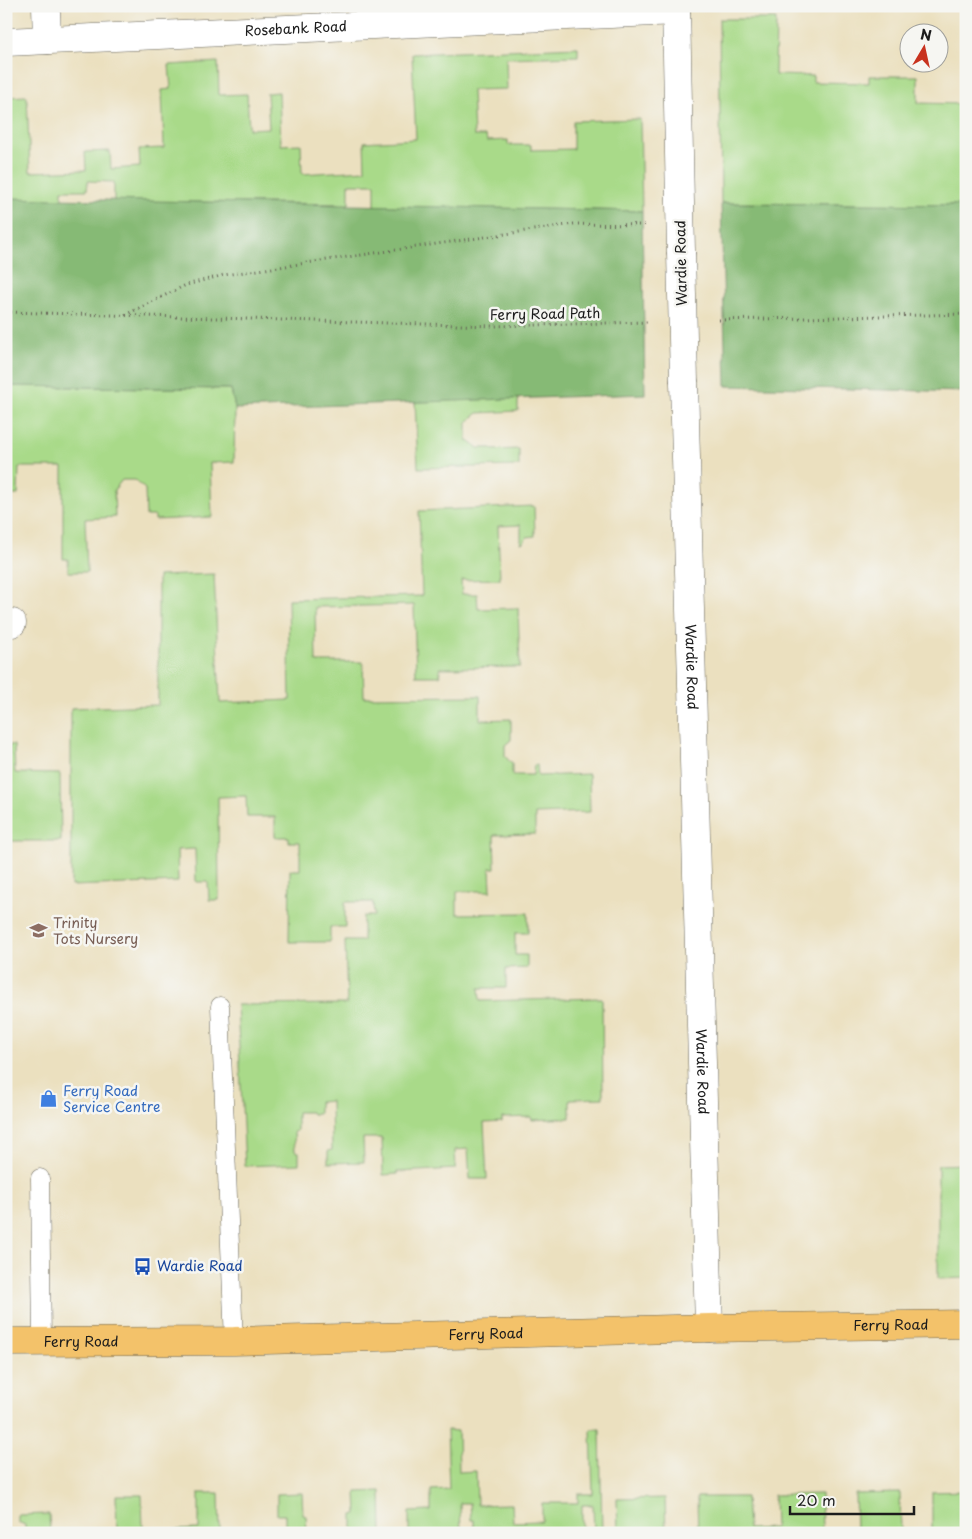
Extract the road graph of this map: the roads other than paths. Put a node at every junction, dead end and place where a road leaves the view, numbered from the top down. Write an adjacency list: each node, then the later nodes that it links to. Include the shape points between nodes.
1 (46, 6): 3 (street)
2 (676, 8): 3 (street, Rosebank Road); 8 (street, Wardie Road, bridge)
3 (47, 40): 4 (street, Rosebank Road)
4 (6, 42)
5 (220, 1006): 9 (lane)
6 (40, 1178): 11 (lane)
7 (966, 1324): 8 (main road, Ferry Road)
8 (709, 1328): 9 (main road, Ferry Road)
9 (234, 1341): 11 (main road, Ferry Road)
10 (6, 1342): 11 (main road, Ferry Road)
11 (42, 1342)

